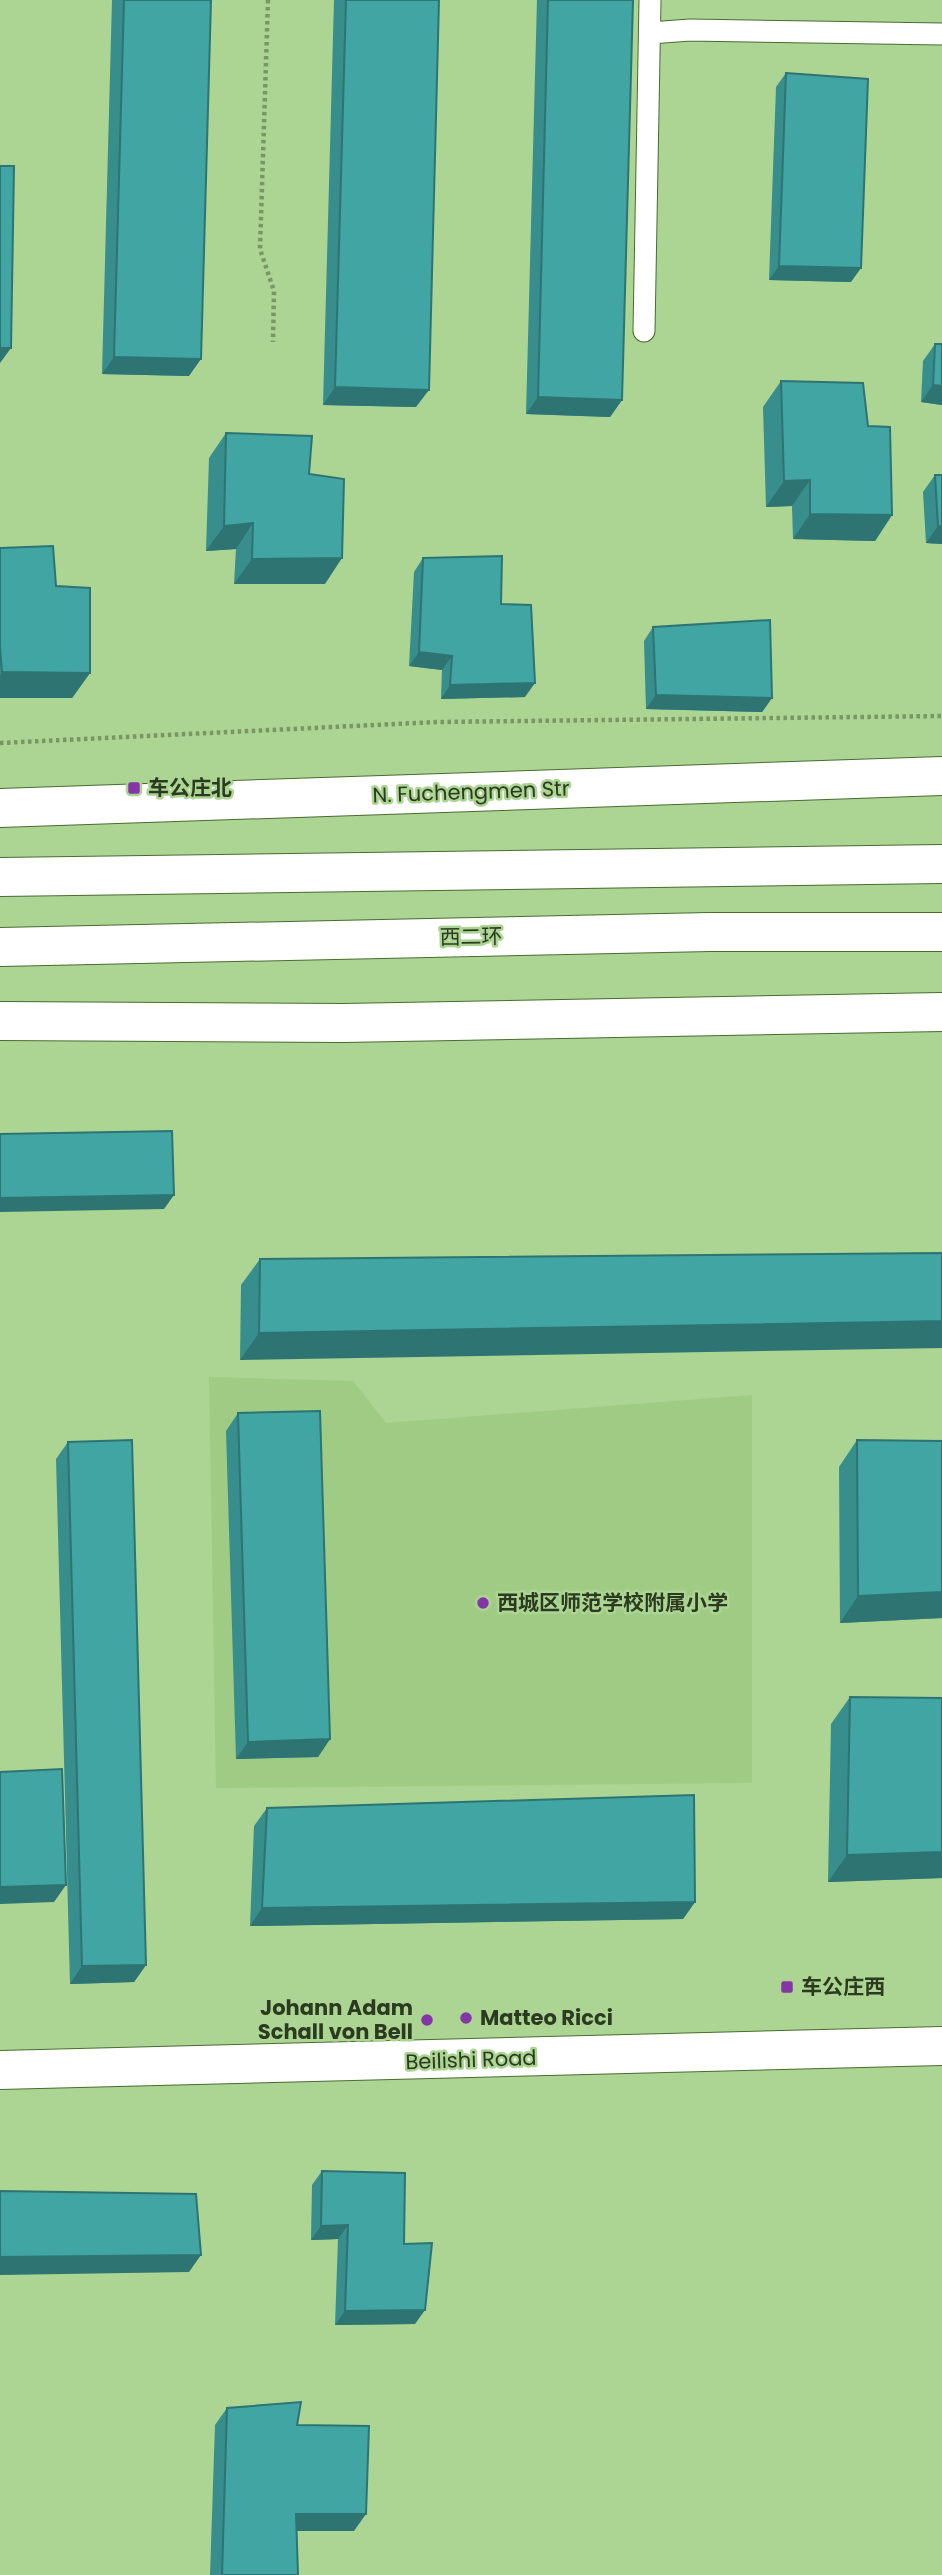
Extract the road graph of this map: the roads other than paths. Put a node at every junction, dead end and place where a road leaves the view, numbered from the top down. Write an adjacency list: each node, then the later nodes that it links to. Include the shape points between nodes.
1 (650, 0): 2 (lane)
2 (650, 33): 3 (lane); 4 (lane)
3 (942, 34)
4 (644, 331)
5 (942, 776): 6 (main road, N. Fuchengmen Str)
6 (0, 808)
7 (942, 864): 8 (main road)
8 (0, 877)
9 (942, 932): 10 (main road, 西二环, via 710,932)
10 (0, 947)
11 (942, 1012): 12 (main road, via 343,1023)
12 (0, 1021)
13 (942, 2046): 14 (main road, Beilishi Road)
14 (0, 2070)

